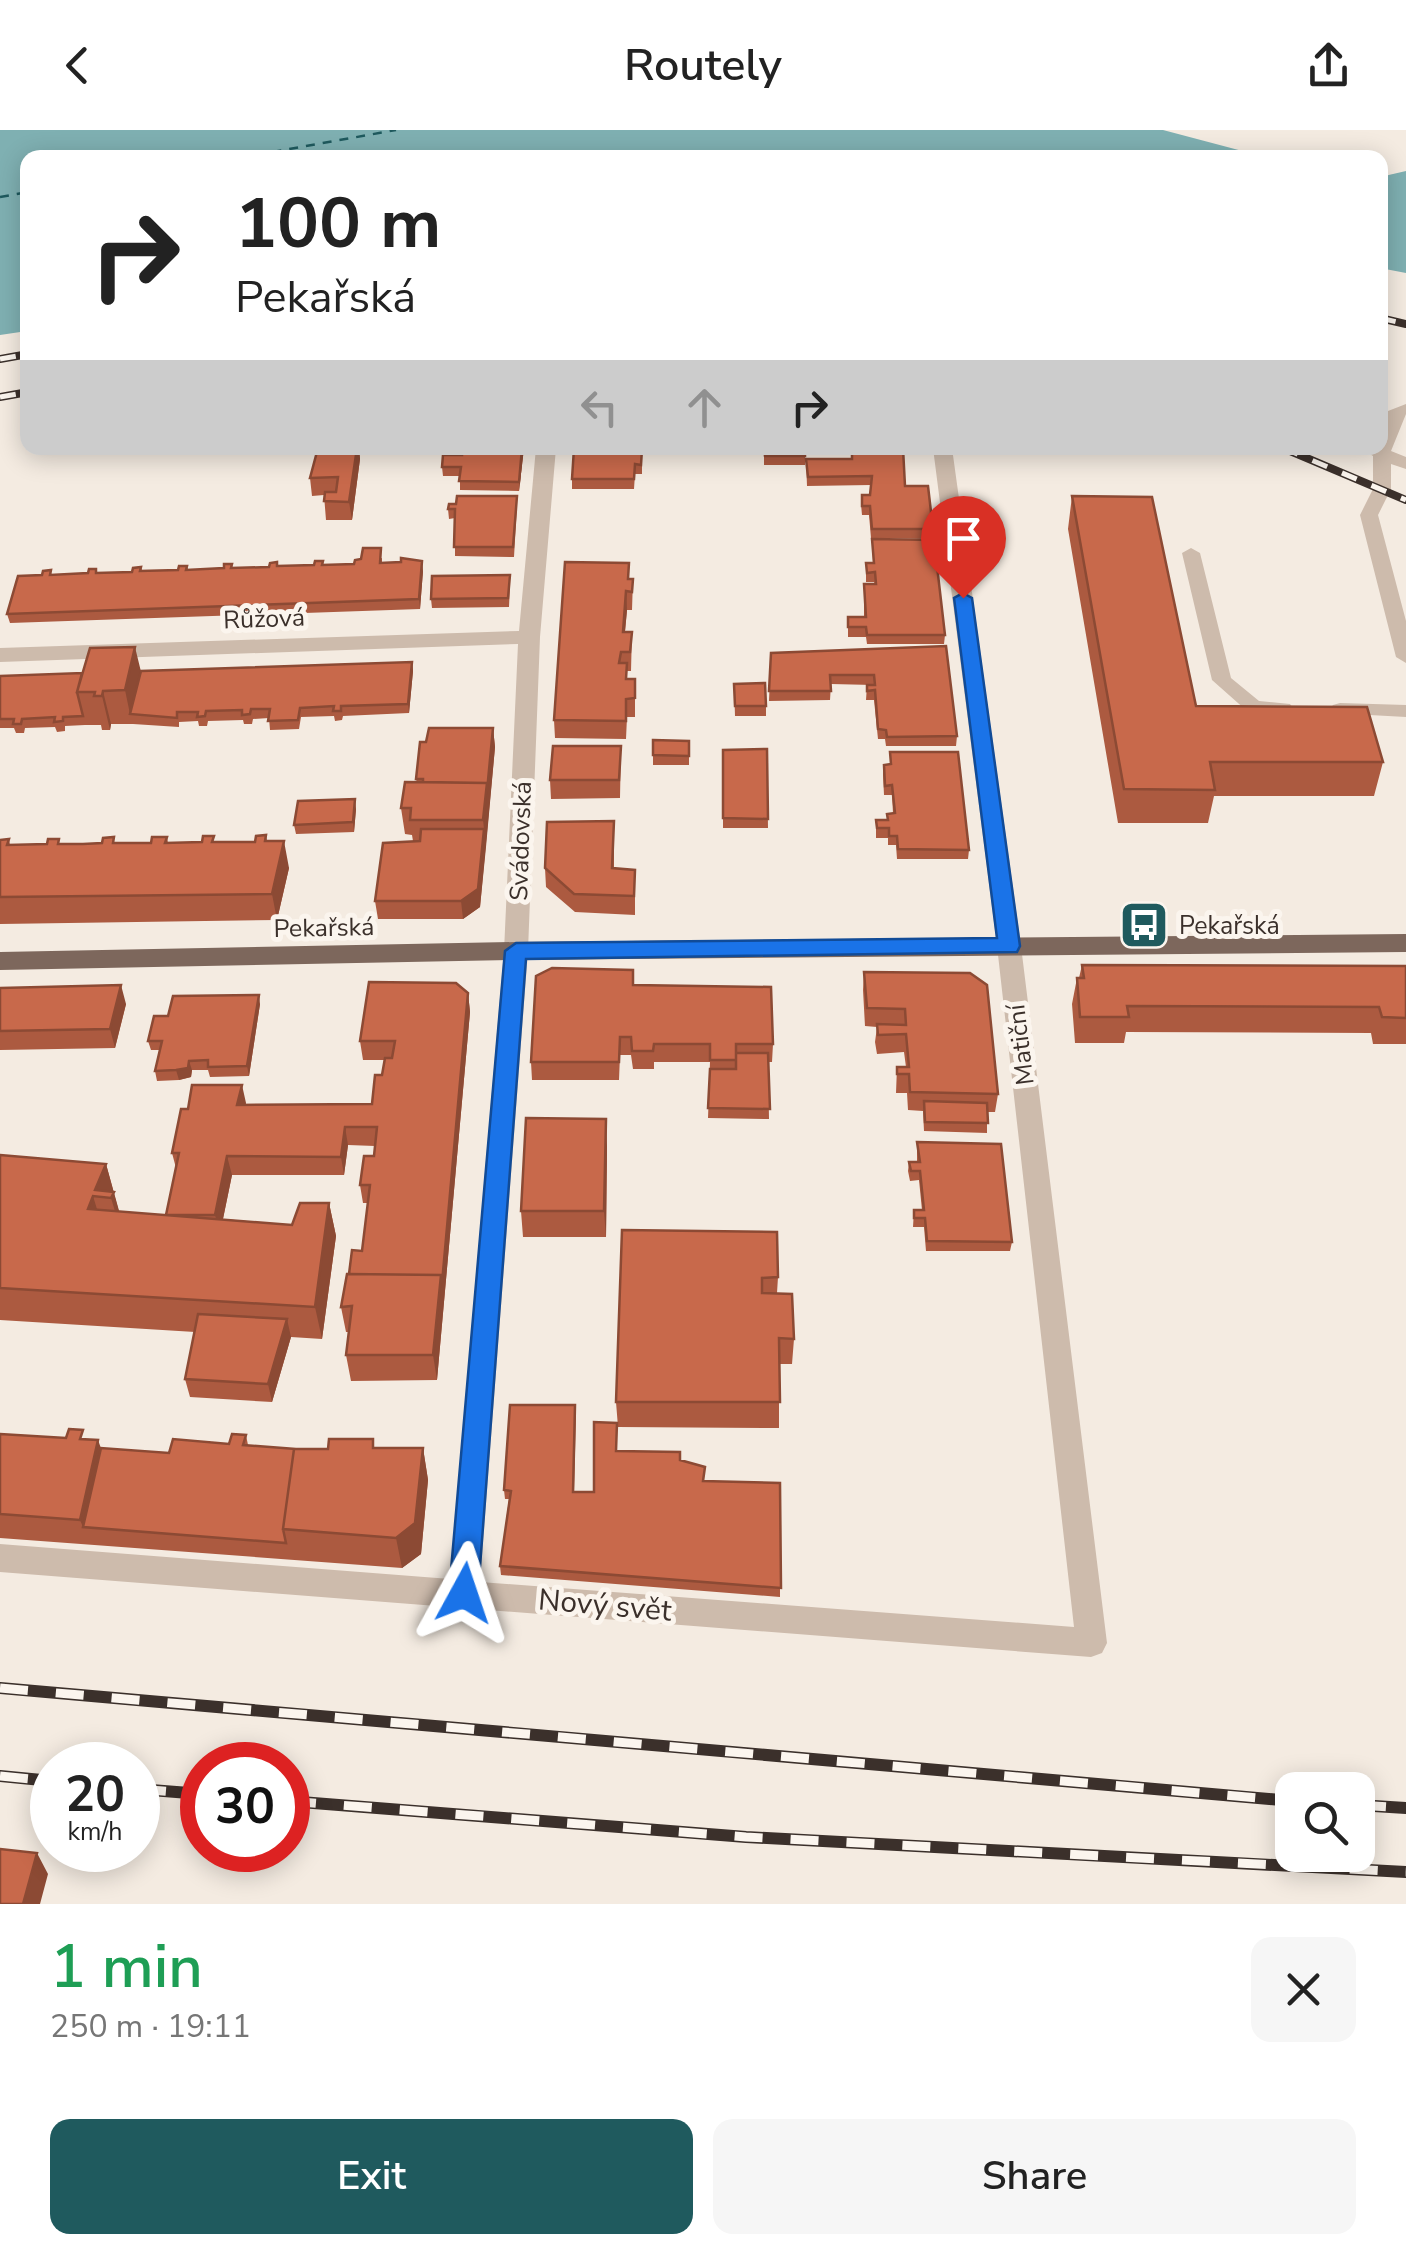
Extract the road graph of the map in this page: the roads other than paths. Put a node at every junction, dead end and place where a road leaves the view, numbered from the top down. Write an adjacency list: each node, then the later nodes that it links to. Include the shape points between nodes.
1 (1406, 409): 2 (lane, via 1397,411)
2 (1388, 428)
3 (545, 455): 7 (street, Svádovská)
4 (944, 455): 12 (street, Matiční)
5 (1377, 455): 9 (lane, via 1382,489 1369,515)
6 (1191, 553): 10 (lane, via 1222,680 1254,707)
7 (529, 637): 8 (street, Růžová); 13 (street, Svádovská)
8 (0, 655)
9 (1406, 657)
10 (1406, 711)
11 (1406, 944): 12 (main road, Pekařská)
12 (1009, 946): 13 (main road, Pekařská); 17 (street, Matiční)
13 (516, 951): 14 (main road, Pekařská); 16 (street, Svádovská)
14 (0, 961)
15 (0, 1558): 16 (street, Nový svět)
16 (464, 1593): 17 (street, Nový svět)
17 (1091, 1643)

